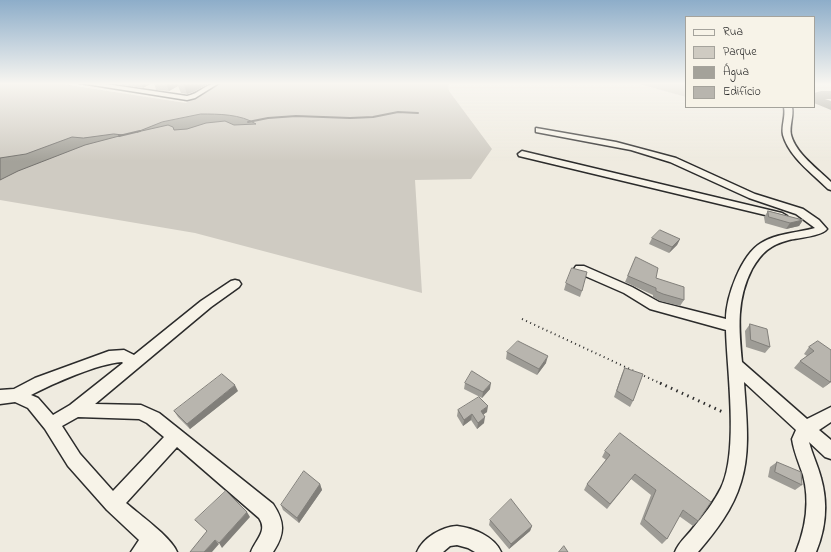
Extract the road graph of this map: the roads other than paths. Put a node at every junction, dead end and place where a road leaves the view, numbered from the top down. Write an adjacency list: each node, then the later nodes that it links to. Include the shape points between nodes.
1 (789, 109): 4 (street, via 787,133 790,141)
2 (539, 130): 5 (street, via 671,159 750,195 804,214)
3 (522, 154): 5 (street)
4 (831, 187)
5 (824, 228): 8 (street, via 780,240 759,250 738,286 732,304)
6 (580, 269): 8 (street, via 628,290 655,306)
7 (235, 284): 9 (street)
8 (730, 326): 10 (street)
9 (134, 362): 11 (street, via 124,356 109,357); 12 (street)
10 (734, 365): 15 (street); 24 (street, via 738,442 735,472 724,502)
11 (8, 396): 14 (street, via 33,403)
12 (76, 410): 14 (street); 16 (street, via 140,412 153,418)
13 (831, 414): 15 (street)
14 (51, 424): 18 (street, via 74,460)
15 (807, 430): 17 (street); 25 (street, via 800,439 816,500 814,525)
16 (176, 436): 18 (street); 21 (street, via 266,511 272,519 272,534)
17 (831, 451)
18 (113, 504): 19 (street)
19 (147, 545): 20 (street)
20 (167, 552)
21 (261, 552)
22 (427, 552): 23 (street, via 446,538 465,536)
23 (491, 552)
24 (685, 552)
25 (806, 552)

